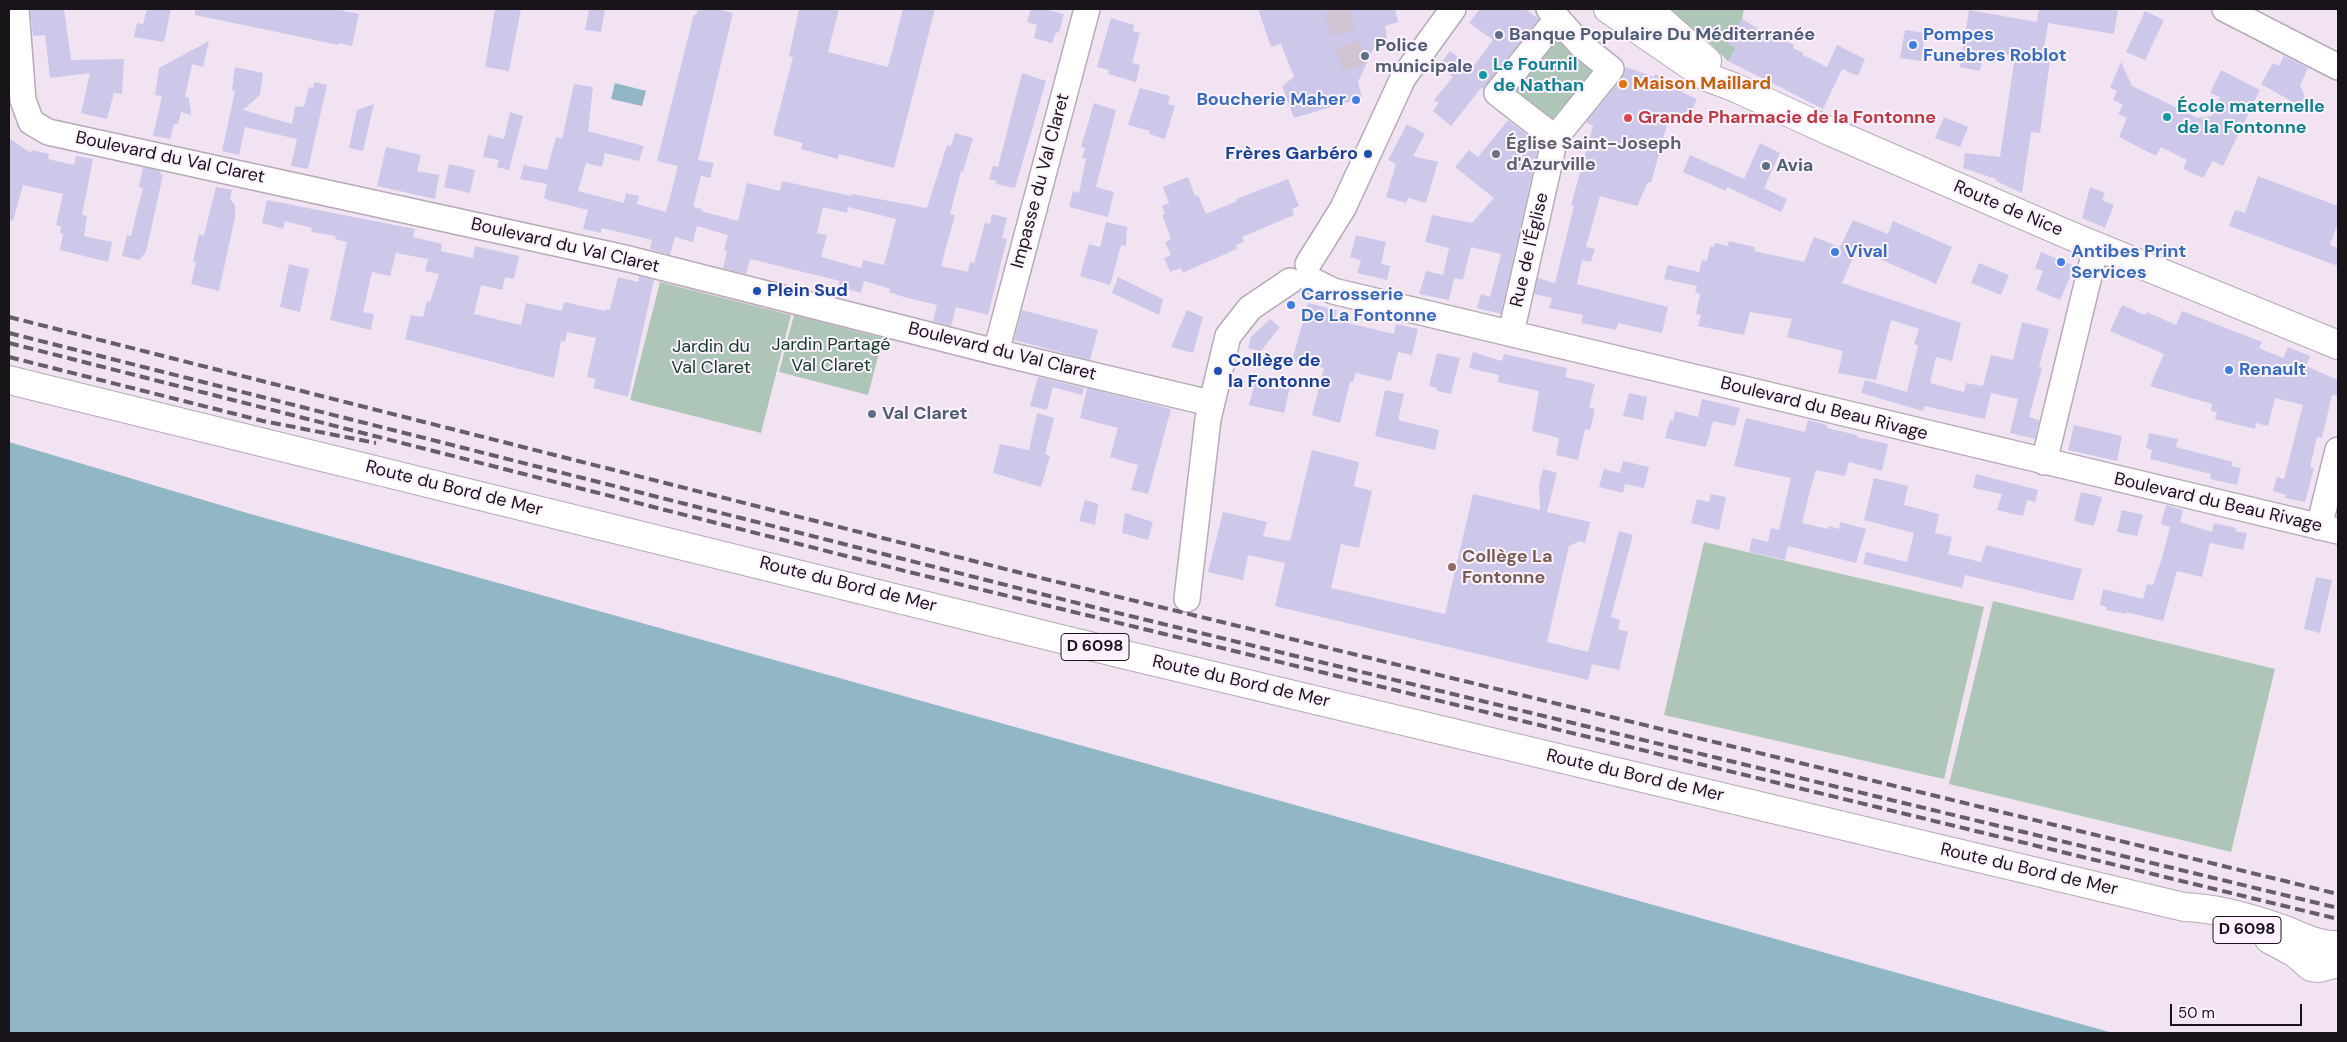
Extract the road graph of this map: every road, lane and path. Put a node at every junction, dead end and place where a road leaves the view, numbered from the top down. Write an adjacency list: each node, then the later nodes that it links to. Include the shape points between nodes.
1 (16, 9): 15 (street, Boulevard du Val Claret, via 23,100 31,122 48,132 629,259)
2 (1087, 9): 15 (street, Impasse du Val Claret)
3 (1453, 9): 12 (street, via 1403,78 1344,208)
4 (1608, 9): 9 (main road, via 1707,78)
5 (1648, 9): 9 (main road)
6 (2225, 9): 8 (street)
7 (1553, 14): 10 (street, via 1581,45 1611,68); 10 (street, via 1497,93)
8 (2338, 67)
9 (1736, 88): 11 (main road, Route de Nice)
10 (1555, 138): 13 (street, Rue de l'Église)
11 (2096, 246): 14 (main road, Route de Nice); 19 (street)
12 (1303, 275): 13 (street, Boulevard du Beau Rivage, via 1333,291); 17 (street, via 1250,308 1228,336)
13 (1511, 333): 19 (street, Boulevard du Beau Rivage)
14 (2338, 345)
15 (996, 352): 17 (street, Boulevard du Val Claret)
16 (9, 380): 22 (main road, Route du Bord de Mer / D 6098, via 1126,655 2184,907 2204,917)
17 (1210, 403): 21 (street)
18 (2338, 450): 20 (street)
19 (2044, 462): 20 (street, Boulevard du Beau Rivage)
20 (2329, 522)
21 (1187, 599)
22 (2324, 954)

